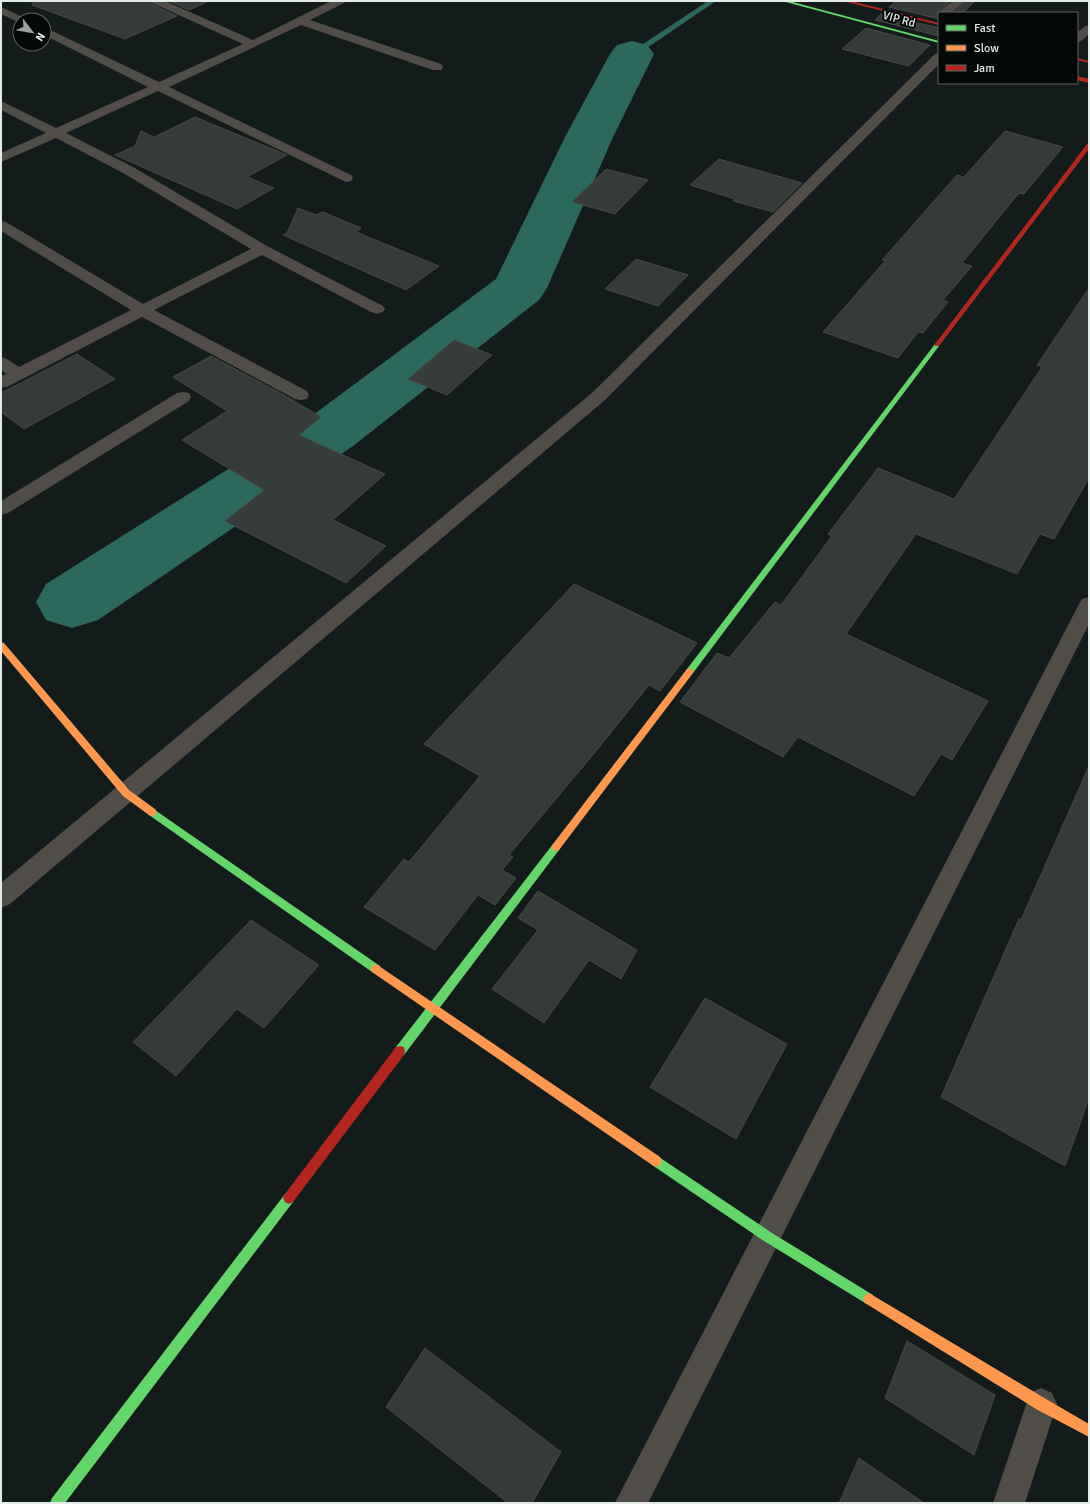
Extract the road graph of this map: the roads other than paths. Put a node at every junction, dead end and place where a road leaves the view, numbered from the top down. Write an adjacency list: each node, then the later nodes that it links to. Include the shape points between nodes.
1 (156, 1): 17 (street)
2 (314, 1): 7 (street)
3 (340, 1): 7 (street)
4 (784, 1): 16 (street, VIP Rd)
5 (845, 1): 12 (street, VIP Rd)
6 (960, 1): 9 (street)
7 (328, 7): 11 (street)
8 (1, 10): 10 (street)
9 (945, 12)
10 (12, 16)
11 (301, 21): 17 (street); 21 (street)
12 (937, 21)
13 (1089, 28): 15 (street)
14 (52, 35): 24 (street)
15 (1078, 38)
16 (938, 42)
17 (253, 44): 24 (street)
18 (938, 58): 42 (street, via 599,396)
19 (1078, 59): 20 (street)
20 (1089, 62)
21 (436, 67)
22 (1078, 78): 23 (street)
23 (1089, 81)
24 (160, 86): 26 (street); 29 (street)
25 (1, 105): 26 (street)
26 (54, 133): 28 (street); 31 (street, via 128,170)
27 (1089, 145): 44 (street)
28 (1, 158)
29 (346, 178)
30 (1, 225): 33 (street)
31 (262, 249): 32 (street); 33 (street)
32 (377, 309)
33 (142, 310): 35 (street); 37 (street)
34 (1, 362): 35 (street)
35 (18, 374): 36 (street)
36 (1, 383)
37 (301, 395)
38 (183, 397): 39 (street)
39 (1, 509)
40 (1089, 604): 45 (street)
41 (1, 645): 42 (street)
42 (126, 793): 43 (street); 44 (street)
43 (1, 897)
44 (433, 1009): 45 (street); 48 (street)
45 (768, 1237): 46 (street); 49 (street)
46 (1041, 1404): 47 (street); 50 (street)
47 (1089, 1431)
48 (57, 1503)
49 (631, 1503)
50 (1009, 1503)

